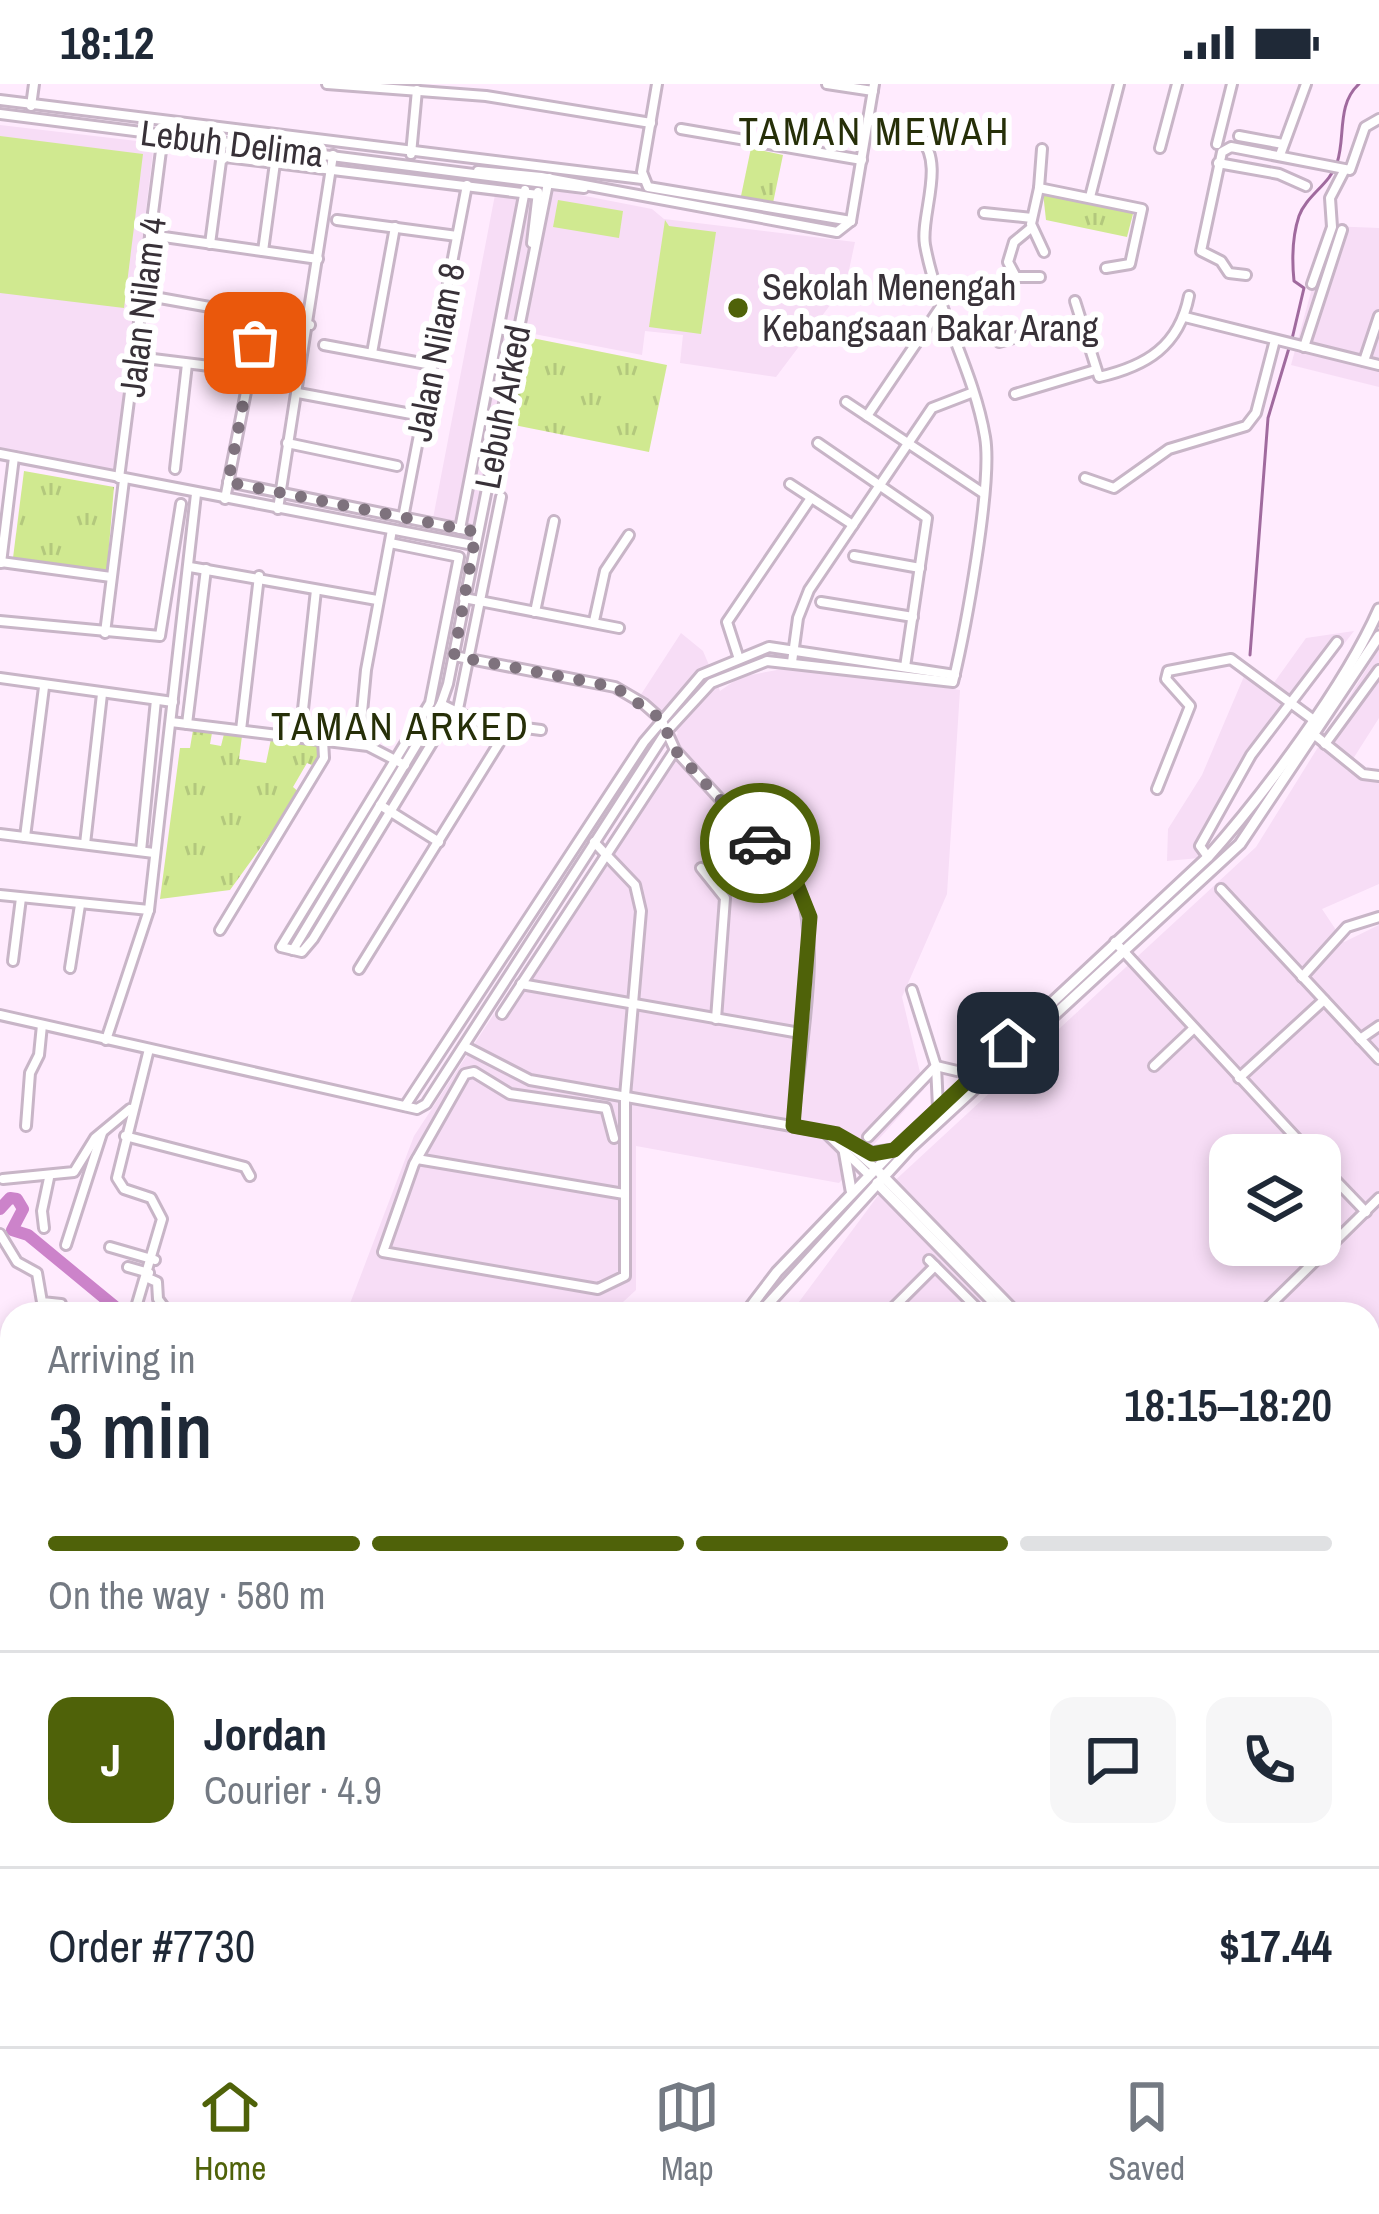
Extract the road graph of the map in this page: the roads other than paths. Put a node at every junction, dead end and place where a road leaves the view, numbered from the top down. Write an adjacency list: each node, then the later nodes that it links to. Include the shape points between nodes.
1 (34, 84): 12 (street)
2 (327, 84): 10 (street)
3 (657, 84): 17 (street)
4 (827, 84): 9 (street)
5 (1119, 84): 41 (street)
6 (1178, 84): 24 (street)
7 (1232, 84): 21 (street)
8 (1306, 84): 22 (street)
9 (873, 88): 16 (street)
10 (418, 90): 17 (street); 25 (street)
11 (0, 100): 12 (street)
12 (32, 104): 14 (street); 25 (street)
13 (0, 114): 14 (street, Lebuh Delima)
14 (30, 118): 19 (street, Lebuh Delima)
15 (1379, 118): 33 (street, via 1368,122 1354,166)
16 (868, 120): 28 (street); 61 (street, via 924,145 933,182 925,242)
17 (651, 123): 35 (street)
18 (681, 129): 28 (street)
19 (163, 134): 26 (street, Lebuh Delima); 48 (street, Jalan Nilam 4)
20 (1239, 136): 22 (street)
21 (1217, 144)
22 (1283, 144): 27 (street)
23 (1042, 148): 40 (street)
24 (1160, 148)
25 (411, 151): 31 (street); 35 (street)
26 (333, 155): 31 (street, Lebuh Delima); 32 (street)
27 (1280, 155): 30 (street, via 1231,147); 33 (street)
28 (862, 160): 44 (street)
29 (275, 163): 32 (street, Lebuh Delima); 50 (street, Lebuh Delima, via 223,157); 51 (street)
30 (1218, 163): 38 (street); 55 (street, via 1201,251 1229,273)
31 (410, 166): 34 (street, Lebuh Delima)
32 (331, 170): 37 (street, Lebuh Delima); 53 (street)
33 (1342, 171): 57 (street)
34 (464, 172): 36 (street, Lebuh Delima); 39 (street, Lebuh Delima)
35 (645, 183): 44 (street)
36 (543, 184): 39 (street, Lebuh Delima); 44 (street, Lebuh Delima, via 837,232); 114 (street, Lebuh Arked)
37 (467, 185): 39 (street, Lebuh Delima); 49 (street, Jalan Nilam 8)
38 (1306, 186)
39 (525, 188): 112 (street, Lebuh Arked)
40 (1039, 188): 41 (street); 45 (street)
41 (1090, 197): 54 (street, via 1142,209 1130,264)
42 (984, 213): 45 (street)
43 (337, 220): 46 (street)
44 (850, 221)
45 (1032, 223): 52 (street); 56 (street, via 1008,262 1016,277)
46 (394, 227): 49 (street); 72 (street)
47 (1342, 230): 70 (street)
48 (150, 235): 50 (street); 58 (street, Jalan Nilam 4)
49 (458, 236): 77 (street, Jalan Nilam 8)
50 (210, 244): 51 (street)
51 (263, 251): 53 (street)
52 (1044, 252)
53 (318, 259): 66 (street)
54 (1106, 268)
55 (1246, 275)
56 (1040, 277)
57 (1312, 284)
58 (142, 295): 62 (street); 73 (street, Jalan Nilam 4)
59 (1189, 296): 63 (street)
60 (1075, 301): 65 (street)
61 (940, 308): 81 (street); 85 (street)
62 (261, 315): 66 (street); 78 (street)
63 (1185, 316): 67 (street); 79 (street, via 1152,359 1103,376)
64 (1379, 316): 74 (street)
65 (1081, 320): 68 (street); 79 (street)
66 (310, 325): 80 (street)
67 (1280, 341): 70 (street); 95 (street, via 1246,426 1169,449 1114,488)
68 (999, 342)
69 (323, 345): 72 (street)
70 (1301, 346): 74 (street)
71 (1379, 352): 76 (street)
72 (372, 353): 77 (street)
73 (137, 357): 75 (street); 96 (street, Jalan Nilam 4)
74 (1364, 361): 76 (street)
75 (187, 364): 78 (street); 94 (street)
76 (1377, 364)
77 (432, 365): 84 (street, Jalan Nilam 8)
78 (250, 370): 97 (street)
79 (1095, 370): 82 (street)
80 (298, 393): 84 (street); 86 (street)
81 (971, 393): 88 (street, via 932,408); 101 (street, via 986,445)
82 (1016, 394)
83 (845, 402): 85 (street)
84 (422, 416): 108 (street, Jalan Nilam 8)
85 (867, 416): 88 (street)
86 (287, 443): 91 (street); 100 (street)
87 (818, 443): 99 (street)
88 (909, 444): 99 (street); 101 (street)
89 (0, 454): 90 (street)
90 (14, 458): 93 (street); 96 (street)
91 (398, 466)
92 (0, 468): 93 (street)
93 (13, 470): 110 (street)
94 (175, 470)
95 (1085, 478)
96 (122, 479): 102 (street); 126 (street, Jalan Nilam 4)
97 (228, 482): 100 (street); 105 (street)
98 (790, 484): 104 (street)
99 (880, 485): 111 (street); 123 (street, via 927,518)
100 (280, 493): 107 (street); 108 (street)
101 (983, 493): 148 (street)
102 (196, 494): 105 (street); 122 (street)
103 (501, 497): 130 (street)
104 (812, 498): 111 (street); 143 (street, via 727,622)
105 (225, 499): 107 (street)
106 (181, 504): 138 (street, via 163,632)
107 (278, 509): 113 (street)
108 (403, 518): 112 (street)
109 (554, 521): 133 (street)
110 (3, 524): 121 (street)
111 (853, 525): 141 (street, via 802,604)
112 (460, 529): 114 (street)
113 (392, 530): 116 (street); 117 (street)
114 (476, 532): 118 (street, Lebuh Arked)
115 (628, 535): 136 (street, via 605,571)
116 (389, 543): 120 (street); 129 (street)
117 (462, 544): 118 (street); 120 (street)
118 (473, 545): 128 (street, Lebuh Arked)
119 (854, 556): 123 (street)
120 (459, 557): 174 (street, via 435,692)
121 (0, 565): 126 (street)
122 (190, 567): 124 (street); 157 (street)
123 (920, 568): 134 (street)
124 (206, 569): 125 (street); 164 (street)
125 (259, 576): 127 (street); 166 (street)
126 (111, 578): 138 (street, Jalan Nilam 4)
127 (316, 590): 129 (street); 169 (street)
128 (464, 598): 130 (street); 142 (street, Lebuh Arked)
129 (377, 600): 172 (street)
130 (478, 600): 133 (street); 144 (street)
131 (821, 602): 134 (street)
132 (1379, 609): 151 (main road)
133 (535, 612): 136 (street)
134 (913, 617): 146 (street)
135 (0, 621): 138 (street)
136 (594, 622): 137 (street)
137 (619, 628)
138 (105, 632)
139 (1379, 636): 149 (main road)
140 (1337, 642): 158 (street)
141 (794, 649): 143 (street); 145 (street); 146 (street)
142 (454, 656): 144 (street); 159 (street, Lebuh Arked)
143 (738, 656): 162 (street, via 701,675)
144 (467, 659): 160 (street); 162 (street, via 615,687)
145 (792, 662): 148 (street, via 944,683); 168 (street, via 752,663 724,676)
146 (905, 667): 148 (street)
147 (1379, 670): 152 (street)
148 (955, 675)
149 (1358, 676): 152 (street); 154 (main road)
150 (0, 678): 153 (street)
151 (1336, 681): 154 (main road); 161 (main road)
152 (1371, 682): 171 (street)
153 (44, 687): 155 (street); 181 (street)
154 (1348, 688): 171 (main road)
155 (102, 694): 156 (street); 184 (street)
156 (156, 700): 157 (street); 185 (street)
157 (173, 702): 163 (street)
158 (1290, 703): 161 (street); 177 (street, via 1220,658 1166,673 1190,706); 188 (street, via 1200,845)
159 (441, 704): 160 (street); 175 (street, Lebuh Arked)
160 (454, 712): 165 (street); 179 (street)
161 (1311, 718): 188 (main road)
162 (661, 719): 168 (street); 201 (street)
163 (171, 722): 164 (street); 186 (street)
164 (187, 724): 166 (street)
165 (509, 727): 167 (street); 182 (street)
166 (241, 730): 169 (street)
167 (541, 730)
168 (666, 732): 173 (street); 183 (street)
169 (300, 737): 170 (street)
170 (323, 740): 172 (street); 196 (street, via 325,758)
171 (1320, 740): 176 (street, via 1364,774); 199 (main road, via 1243,841)
172 (359, 744): 174 (street)
173 (675, 750): 187 (street); 216 (street, via 806,900 811,935)
174 (395, 758): 175 (street); 198 (street, via 280,944)
175 (405, 765): 178 (street, Lebuh Arked)
176 (1379, 776)
177 (1157, 789)
178 (380, 805): 179 (street); 198 (street, Lebuh Arked)
179 (391, 812): 182 (street); 198 (street, via 314,939 302,952)
180 (0, 834): 181 (street)
181 (25, 837): 184 (street)
182 (440, 842): 204 (street)
183 (594, 842): 187 (street); 202 (street)
184 (86, 844): 185 (street)
185 (141, 851): 186 (street)
186 (154, 853): 194 (street)
187 (607, 853): 206 (street); 209 (street, via 640,897)
188 (1208, 856): 197 (main road)
189 (701, 868): 212 (street, via 724,898)
190 (1221, 889): 205 (street)
191 (0, 895): 192 (street)
192 (21, 898): 193 (street); 200 (street)
193 (80, 905): 194 (street); 203 (street)
194 (149, 910): 218 (street)
195 (1379, 917): 205 (street, via 1347,927)
196 (220, 930)
197 (1115, 942): 199 (street); 224 (main road)
198 (292, 950)
199 (1126, 953): 215 (street); 242 (main road)
200 (13, 961)
201 (496, 961): 202 (street); 229 (street)
202 (511, 966): 219 (street)
203 (70, 968)
204 (359, 970)
205 (1302, 976): 208 (street)
206 (521, 984): 209 (street); 210 (street)
207 (912, 990): 222 (street)
208 (1324, 1000): 217 (street); 225 (street)
209 (633, 1004): 212 (street); 228 (street)
210 (502, 1014)
211 (0, 1015): 213 (street)
212 (716, 1018): 216 (street)
213 (42, 1025): 218 (street); 232 (street)
214 (1379, 1026): 217 (street)
215 (1192, 1029): 223 (street); 225 (street)
216 (800, 1033): 233 (street)
217 (1360, 1039): 221 (street)
218 (106, 1040): 220 (street)
219 (464, 1046): 226 (street); 229 (street, via 426,1103)
220 (149, 1049): 229 (street); 231 (street)
221 (1379, 1059)
222 (936, 1066): 224 (street); 230 (street); 237 (street)
223 (1154, 1066)
224 (974, 1075): 230 (main road)
225 (1239, 1078): 235 (street)
226 (530, 1080): 227 (street); 228 (street)
227 (526, 1096): 238 (street, via 606,1108); 241 (street, via 465,1074)
228 (626, 1096): 233 (street); 248 (street)
229 (405, 1106)
230 (938, 1106): 240 (main road)
231 (131, 1108): 234 (street); 236 (street)
232 (26, 1126)
233 (793, 1126): 239 (street, via 823,1130)
234 (102, 1132): 245 (street, via 74,1172); 256 (street)
235 (1292, 1134)
236 (125, 1136): 243 (street, via 245,1166); 258 (street, via 117,1182 161,1211)
237 (868, 1137)
238 (614, 1138)
239 (849, 1148): 240 (main road); 244 (street); 250 (main road)
240 (894, 1150): 244 (main road)
241 (417, 1160): 248 (street); 248 (street, via 383,1252 609,1288 625,1276)
242 (897, 1163): 244 (main road); 249 (main road)
243 (250, 1176)
244 (876, 1176): 249 (main road); 250 (main road); 251 (main road)
245 (49, 1178): 246 (street); 254 (street)
246 (3, 1180)
247 (1341, 1186): 253 (street)
248 (624, 1194)
249 (895, 1194): 251 (main road); 268 (main road); 269 (main road)
250 (849, 1195): 264 (main road)
251 (866, 1196): 265 (main road)
252 (1379, 1198): 253 (street)
253 (1366, 1212): 270 (street)
254 (44, 1228)
255 (0, 1234): 261 (street, via 16,1262 37,1273)
256 (66, 1245)
257 (110, 1246): 258 (street)
258 (154, 1260): 260 (street)
259 (128, 1267): 260 (street)
260 (149, 1275): 262 (street); 263 (street)
261 (42, 1302)
262 (138, 1302)
263 (160, 1302)
264 (755, 1302)
265 (770, 1302)
266 (898, 1302): 267 (street, via 932,1263)
267 (971, 1302)
268 (994, 1302)
269 (1005, 1302)
270 (1273, 1302)

